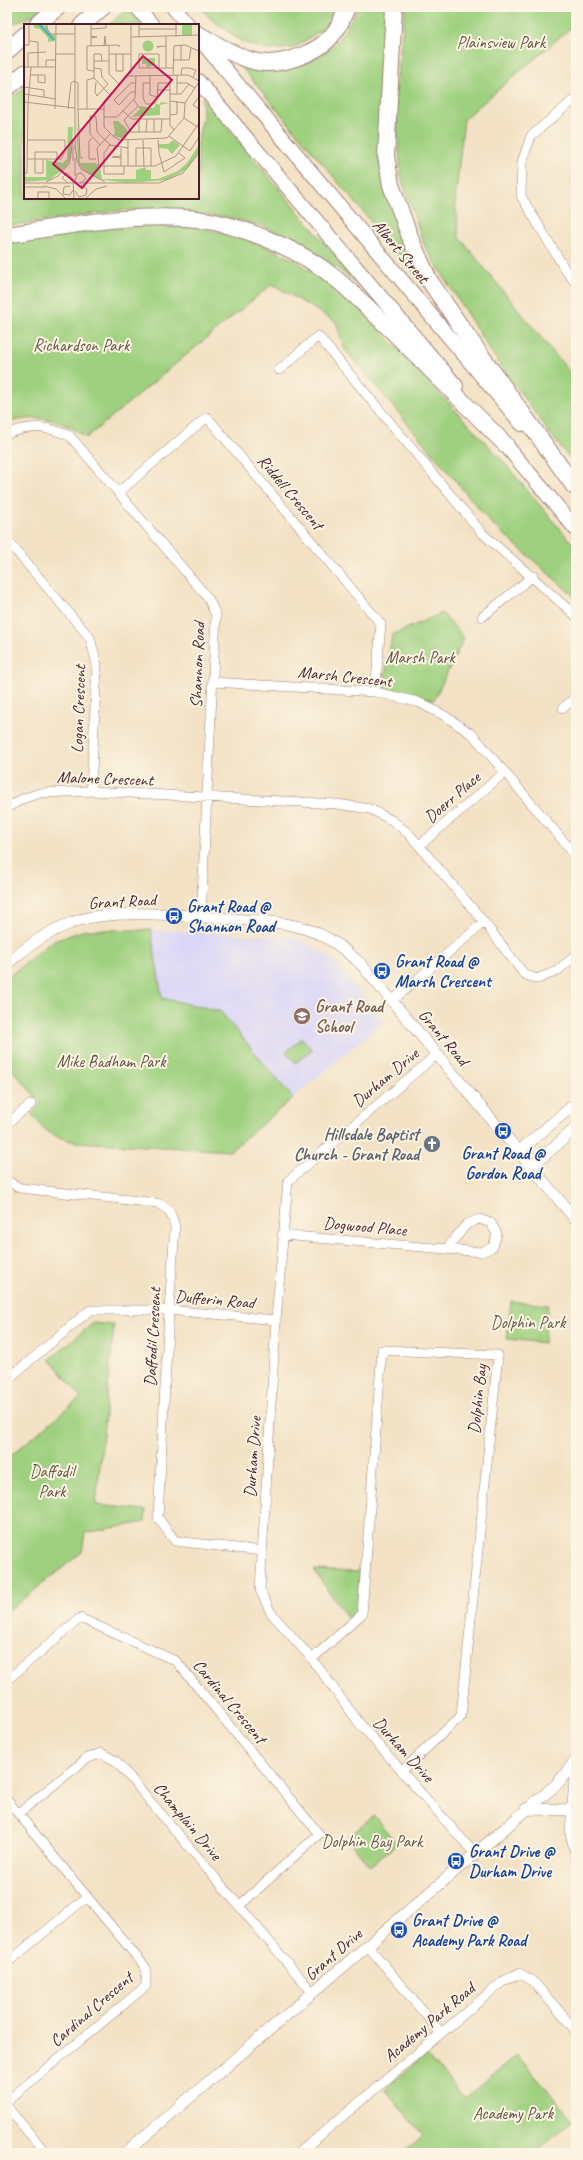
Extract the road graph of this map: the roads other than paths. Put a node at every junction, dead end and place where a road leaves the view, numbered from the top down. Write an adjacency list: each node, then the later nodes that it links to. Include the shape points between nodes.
1 (58, 7): 7 (highway)
2 (103, 7): 6 (highway)
3 (174, 7): 8 (main road)
4 (346, 7): 10 (highway, via 333,35 302,56 280,62 254,61 229,52)
5 (394, 7): 24 (highway, via 386,156 391,185 411,240 430,280 460,327)
6 (86, 23)
7 (37, 24)
8 (187, 24)
9 (24, 30): 12 (highway)
10 (199, 35)
11 (24, 36): 14 (highway)
12 (7, 38)
13 (199, 38): 24 (main road, Albert Street)
14 (7, 51)
15 (24, 73): 17 (highway)
16 (199, 81): 23 (main road)
17 (7, 88)
18 (576, 98): 20 (street, via 531,136 522,162 521,196 566,271)
19 (7, 235): 23 (highway, via 91,223 175,218 220,224 285,246 334,277 372,310)
20 (576, 283)
21 (279, 370): 28 (street, via 318,336 482,533)
22 (7, 434): 25 (street, Shannon Road, via 22,428 50,428 70,436)
23 (506, 445): 26 (main road)
24 (575, 487)
25 (119, 492): 31 (street, Shannon Road, via 208,598 216,615); 32 (street, Riddell Crescent, via 206,418 381,624)
26 (576, 529)
27 (7, 540): 36 (street, Logan Crescent, via 90,638 97,665)
28 (533, 576): 29 (street); 30 (street)
29 (576, 616)
30 (482, 617)
31 (214, 682): 32 (street, Marsh Crescent); 37 (street, Shannon Road)
32 (375, 692): 35 (street, Marsh Crescent, via 418,702 445,716 473,735)
33 (576, 697): 34 (street)
34 (563, 708)
35 (505, 772): 39 (street, Doerr Place); 40 (street, Marsh Crescent)
36 (91, 791): 37 (street, Malone Crescent); 38 (street, Malone Crescent, via 40,792)
37 (206, 798): 39 (street, via 337,804 370,809 393,821); 41 (street, Shannon Road)
38 (7, 808)
39 (420, 846): 42 (street)
40 (576, 856)
41 (201, 917): 44 (street, Grant Road, via 124,914 96,916 71,922 48,933); 45 (street, Grant Road, via 273,922 312,931 342,947 360,963)
42 (484, 922): 43 (street, via 524,974 537,978 544,976 557,971); 45 (street)
43 (576, 955)
44 (7, 964)
45 (392, 1001): 46 (street, Grant Road)
46 (436, 1055): 51 (street, Grant Road); 55 (street, Durham Drive, via 288,1181)
47 (576, 1103): 51 (street)
48 (31, 1104): 49 (street)
49 (7, 1124)
50 (576, 1128): 52 (street)
51 (518, 1152): 52 (street, Grant Road)
52 (531, 1167): 54 (street, Grant Road)
53 (7, 1181): 57 (street, Daffodil Crescent, via 20,1188 157,1203 166,1207 172,1215 175,1227)
54 (576, 1220)
55 (282, 1235): 56 (street, Dogwood Place); 58 (street, Durham Drive)
56 (446, 1249): 56 (street, Dogwood Place, via 481,1252 493,1246 497,1234 491,1223 479,1219 468,1224)
57 (169, 1310): 58 (street, Dufferin Road); 60 (street, Dufferin Road, via 90,1310); 61 (street, Daffodil Crescent, via 158,1518 175,1541)
58 (276, 1320): 61 (street, Durham Drive)
59 (7, 1366): 60 (street)
60 (11, 1377)
61 (262, 1551): 62 (street, Durham Drive, via 260,1590 271,1612)
62 (312, 1659): 66 (street, Durham Drive, via 360,1724); 66 (street, Dolphin Bay, via 362,1614 382,1350 498,1355 461,1716)
63 (7, 1680): 74 (street, Cardinal Crescent, via 80,1618 176,1661 319,1834)
64 (576, 1760): 68 (street, Grant Drive, via 558,1783)
65 (576, 1766): 69 (street)
66 (402, 1771): 72 (street, Durham Drive)
67 (7, 1800): 70 (street, Cardinal Crescent)
68 (526, 1809): 69 (street); 72 (street, Grant Drive)
69 (572, 1810): 71 (street, via 571,1833)
70 (18, 1813): 73 (street, Cardinal Crescent); 74 (street, Champlain Drive, via 86,1759 101,1753 116,1761)
71 (576, 1853)
72 (475, 1854): 75 (street, Grant Drive)
73 (87, 1897): 76 (street); 80 (street, Cardinal Crescent, via 146,1968 146,1986)
74 (239, 1906): 77 (street, Champlain Drive)
75 (368, 1946): 77 (street, Grant Drive); 79 (street)
76 (7, 1964)
77 (313, 1993): 83 (street, Grant Drive)
78 (576, 2031): 79 (street, Academy Park Road, via 533,1981 519,1973 502,1982)
79 (441, 2033): 84 (street, Academy Park Road)
80 (7, 2101)
81 (7, 2107): 82 (street)
82 (46, 2153)
83 (125, 2153)
84 (299, 2153)

